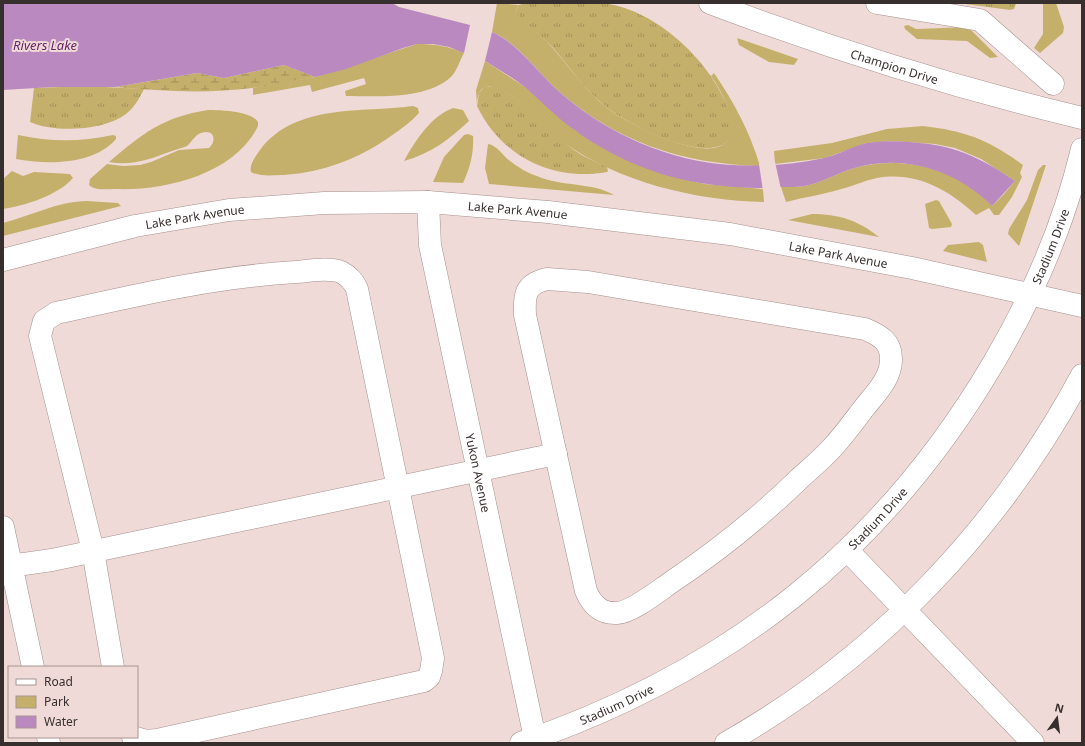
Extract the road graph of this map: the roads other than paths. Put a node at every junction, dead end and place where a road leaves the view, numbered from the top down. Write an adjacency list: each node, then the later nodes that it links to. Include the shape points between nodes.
1 (710, 3): 4 (street, Champion Drive, via 784,31 874,60 1013,101)
2 (877, 3): 3 (street, via 980,20)
3 (1053, 84)
4 (1082, 118)
5 (1082, 149): 8 (street, Stadium Drive, via 1078,168 1047,257)
6 (428, 202): 7 (street, Lake Park Avenue, via 324,203 229,210 135,226); 8 (street, Lake Park Avenue, via 556,213 730,234 912,268); 12 (street, Yukon Avenue, via 430,245)
7 (3, 260)
8 (1031, 295): 9 (street, Lake Park Avenue); 15 (street, Stadium Drive, via 978,390 947,437 913,480)
9 (1082, 306)
10 (1082, 375): 18 (street, via 1045,439 1002,502 951,563)
11 (556, 454): 11 (street, via 525,315 526,291 536,282 547,279 588,282 865,329 881,336 890,349 891,359 886,378 832,448 774,503 715,552 628,610 618,613 596,608 590,600); 12 (street)
12 (478, 470): 13 (street); 22 (street, Yukon Avenue)
13 (398, 487): 16 (street); 16 (street, via 357,290 354,282 348,277 332,270 284,273 212,280 152,292 56,313 44,321 41,329 40,336); 21 (street, via 433,658 429,677 424,681 164,738 146,741)
14 (3, 527): 17 (street)
15 (847, 550): 18 (street); 22 (street, Stadium Drive, via 777,611 685,671 587,719)
16 (93, 551): 17 (street); 20 (street)
17 (7, 566): 19 (street)
18 (905, 610): 23 (street, via 840,667 802,695); 24 (street)
19 (33, 666)
20 (113, 666)
21 (137, 738)
22 (531, 741)
23 (726, 743)
24 (1033, 743)

